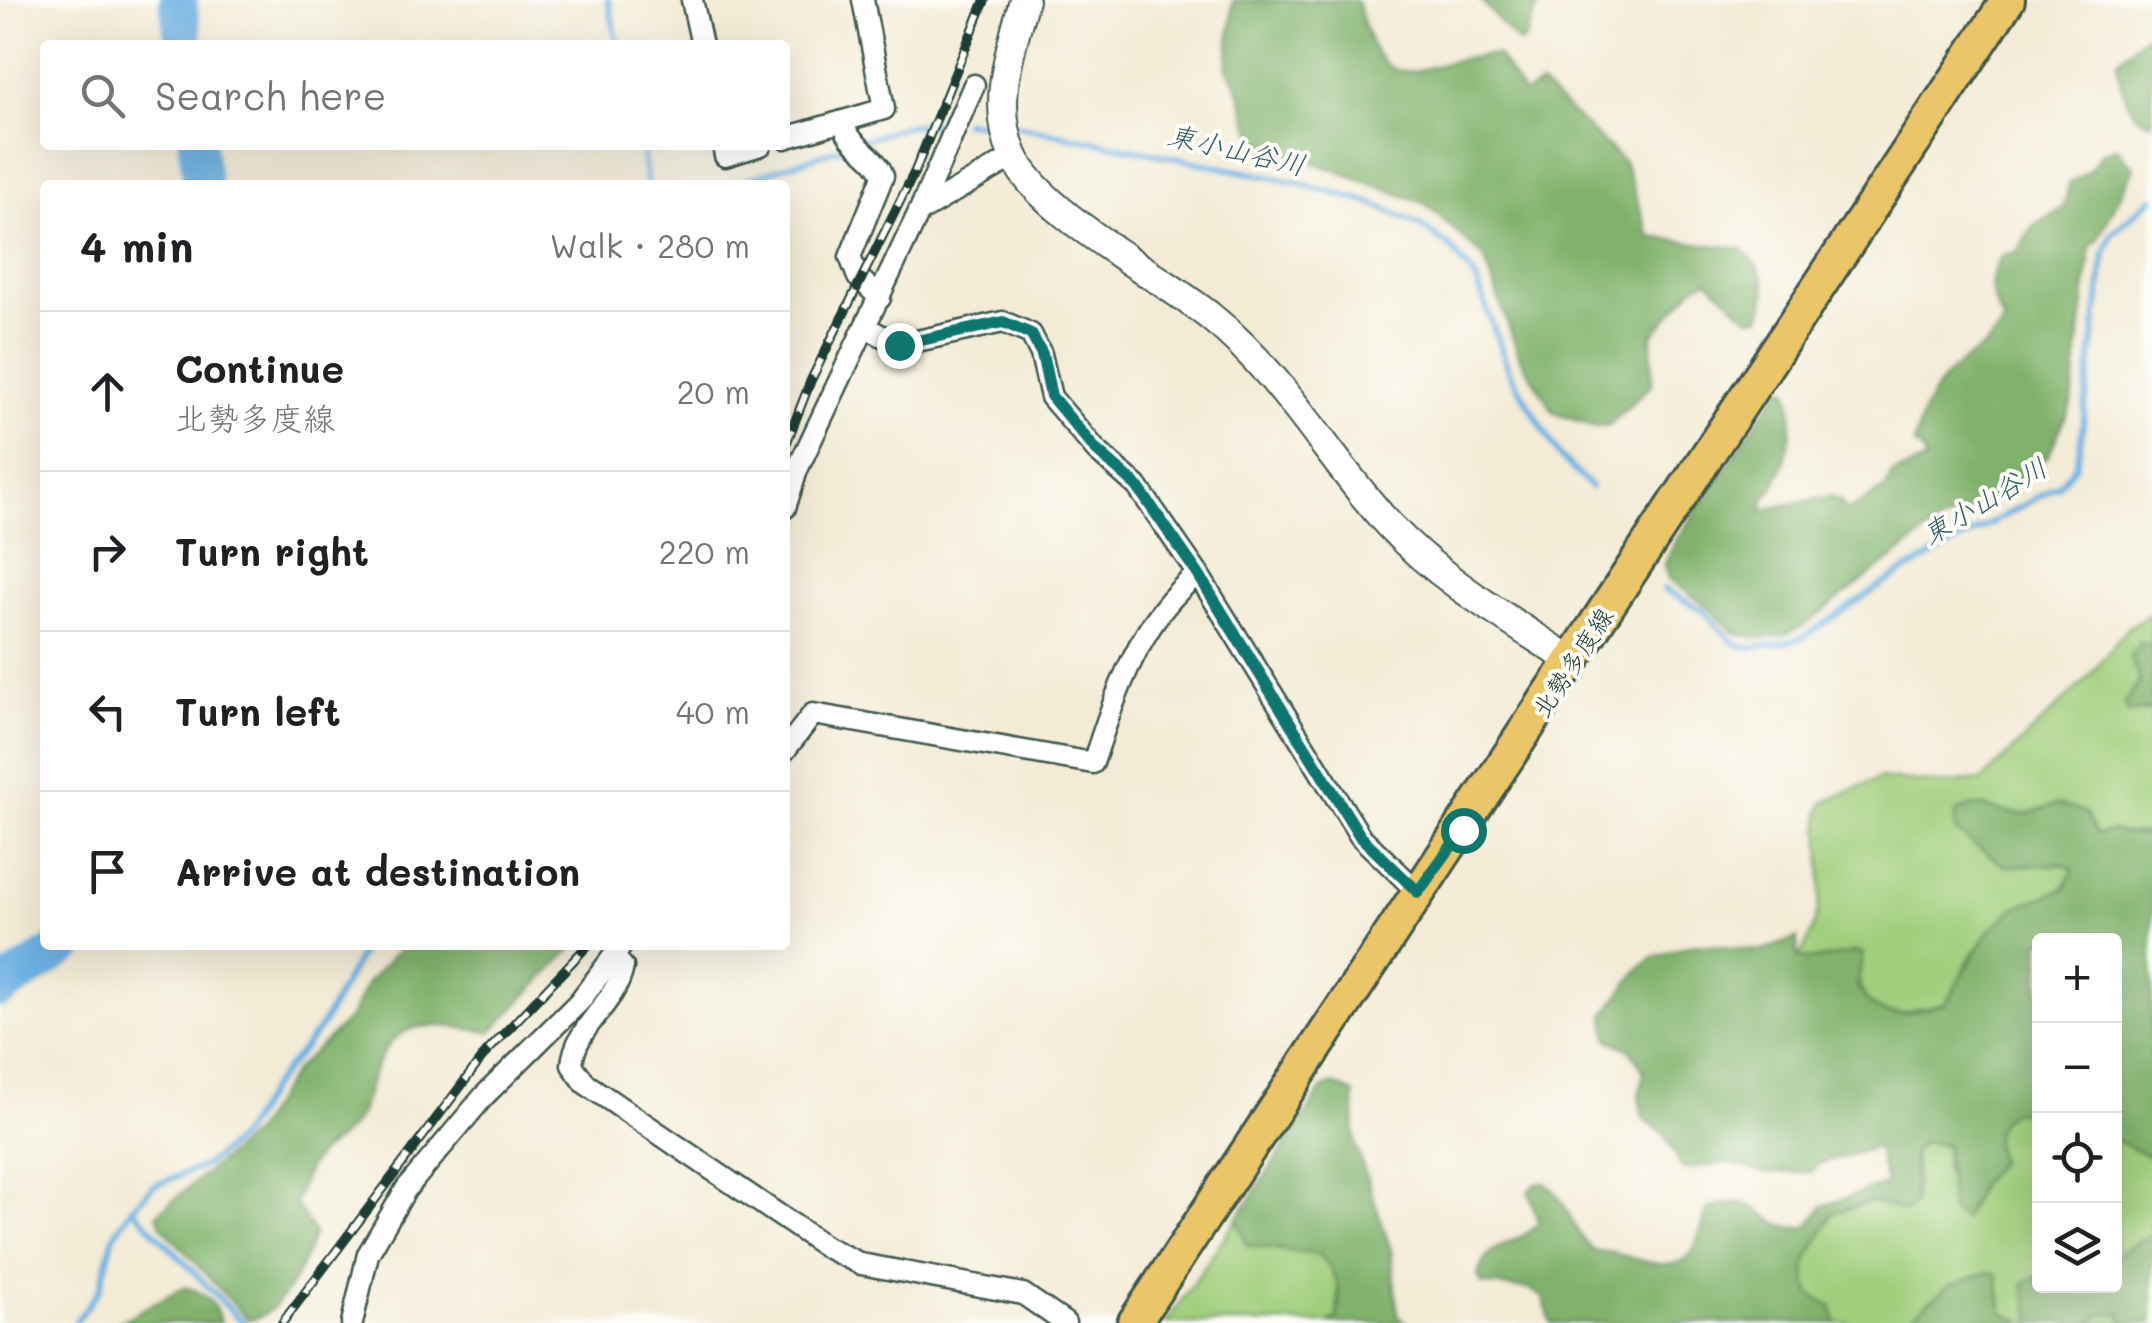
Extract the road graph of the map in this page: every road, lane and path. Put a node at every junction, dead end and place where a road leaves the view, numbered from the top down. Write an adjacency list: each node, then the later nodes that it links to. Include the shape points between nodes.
1 (692, 0): 5 (street)
2 (863, 0): 7 (street, via 884,109)
3 (1024, 0): 9 (street, via 1002,100)
4 (2008, 0): 17 (main road, 北勢多度線)
5 (701, 40)
6 (974, 85): 12 (street)
7 (843, 125): 8 (street); 13 (street, via 883,176 850,256 858,278)
8 (790, 137)
9 (1011, 147): 12 (street); 17 (street, via 1065,213 1213,318 1252,356 1391,527 1472,594)
10 (724, 150): 11 (street, via 725,156)
11 (745, 150)
12 (919, 212): 13 (street)
13 (880, 298): 14 (street)
14 (866, 328): 15 (street); 16 (street, via 899,345 1003,322 1031,334 1051,396 1137,486)
15 (790, 492)
16 (1198, 574): 18 (street, via 1171,594 1143,636 1093,763 812,714); 19 (street, via 1360,836)
17 (1572, 661): 19 (main road, 北勢多度線)
18 (790, 743)
19 (1418, 892): 23 (main road, 北勢多度線)
20 (618, 952): 21 (street, via 406,1189 368,1254); 22 (street, via 621,982 574,1044 572,1065 586,1084 826,1247 862,1264 1023,1294)
21 (352, 1323)
22 (1066, 1323)
23 (1134, 1323)

